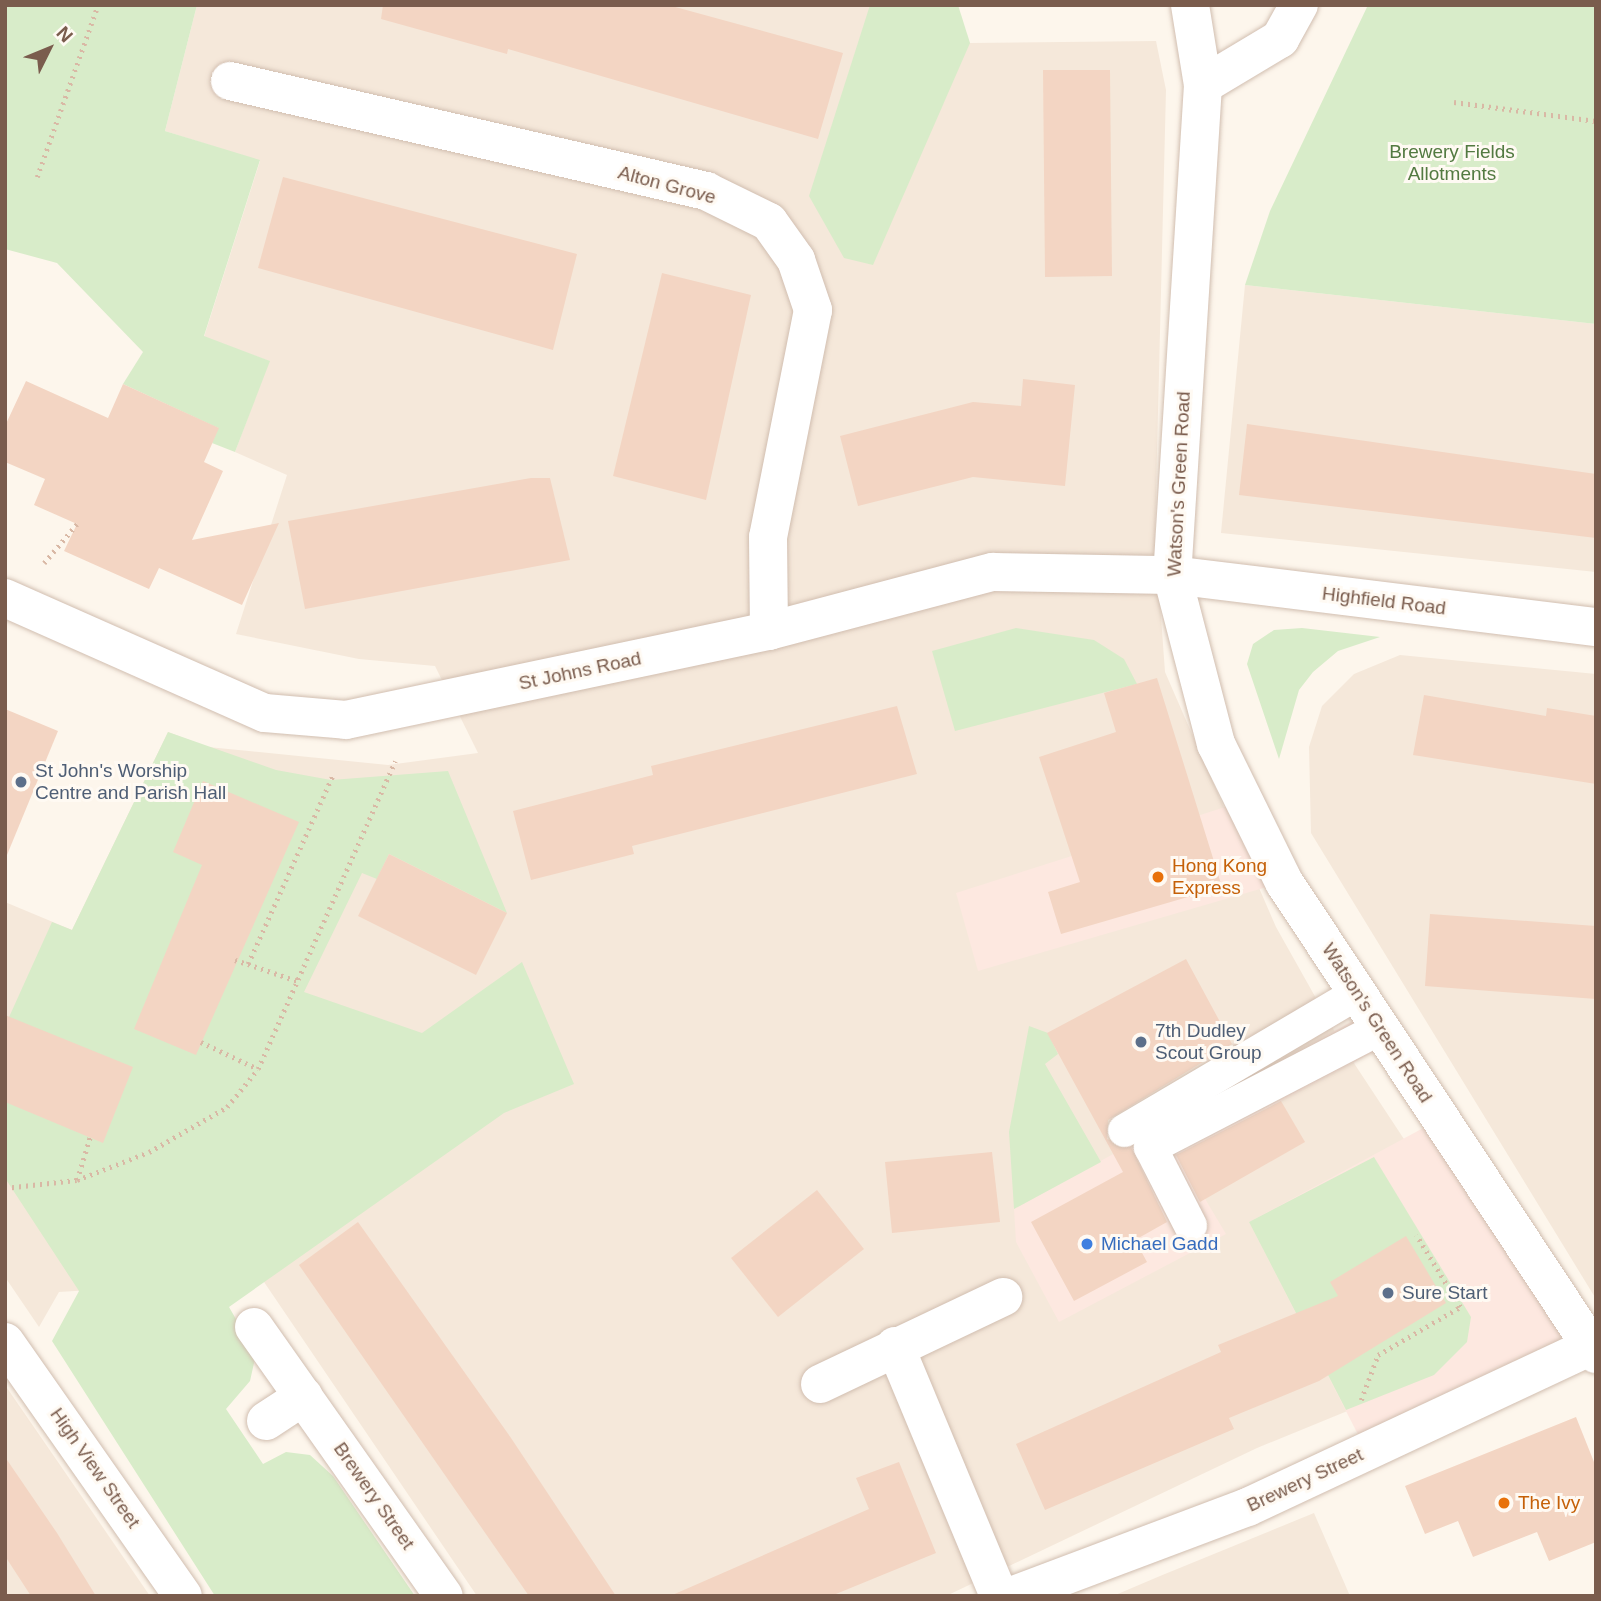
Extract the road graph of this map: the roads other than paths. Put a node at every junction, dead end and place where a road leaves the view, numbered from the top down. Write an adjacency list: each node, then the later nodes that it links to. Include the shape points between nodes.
1 (1190, 5): 4 (street, Watson's Green Road)
2 (1299, 5): 4 (street, via 1280,39)
3 (230, 81): 8 (street, Alton Grove, via 706,191 769,222 796,260 813,310 768,537)
4 (1203, 85): 5 (street, Watson's Green Road)
5 (1172, 575): 7 (street, Highfield Road); 8 (street, St Johns Road, via 993,572); 9 (street, Watson's Green Road, via 1216,744 1284,882)
6 (5, 598): 8 (street, St Johns Road, via 265,713 346,720)
7 (1596, 627)
8 (769, 631)
9 (1357, 993): 10 (street, Watson's Green Road); 11 (lane)
10 (1380, 1028): 12 (lane, via 1150,1147); 17 (street, Watson's Green Road)
11 (1124, 1130)
12 (1189, 1226)
13 (1003, 1297): 16 (street)
14 (254, 1327): 19 (street, Brewery Street)
15 (5, 1342): 21 (street, High View Street)
16 (895, 1346): 18 (street); 23 (street)
17 (1593, 1350): 24 (street, Brewery Street, via 1248,1507)
18 (820, 1384)
19 (304, 1396): 20 (street); 22 (street, Brewery Street)
20 (266, 1421)
21 (183, 1596)
22 (444, 1596)
23 (999, 1596)
24 (1011, 1596)

